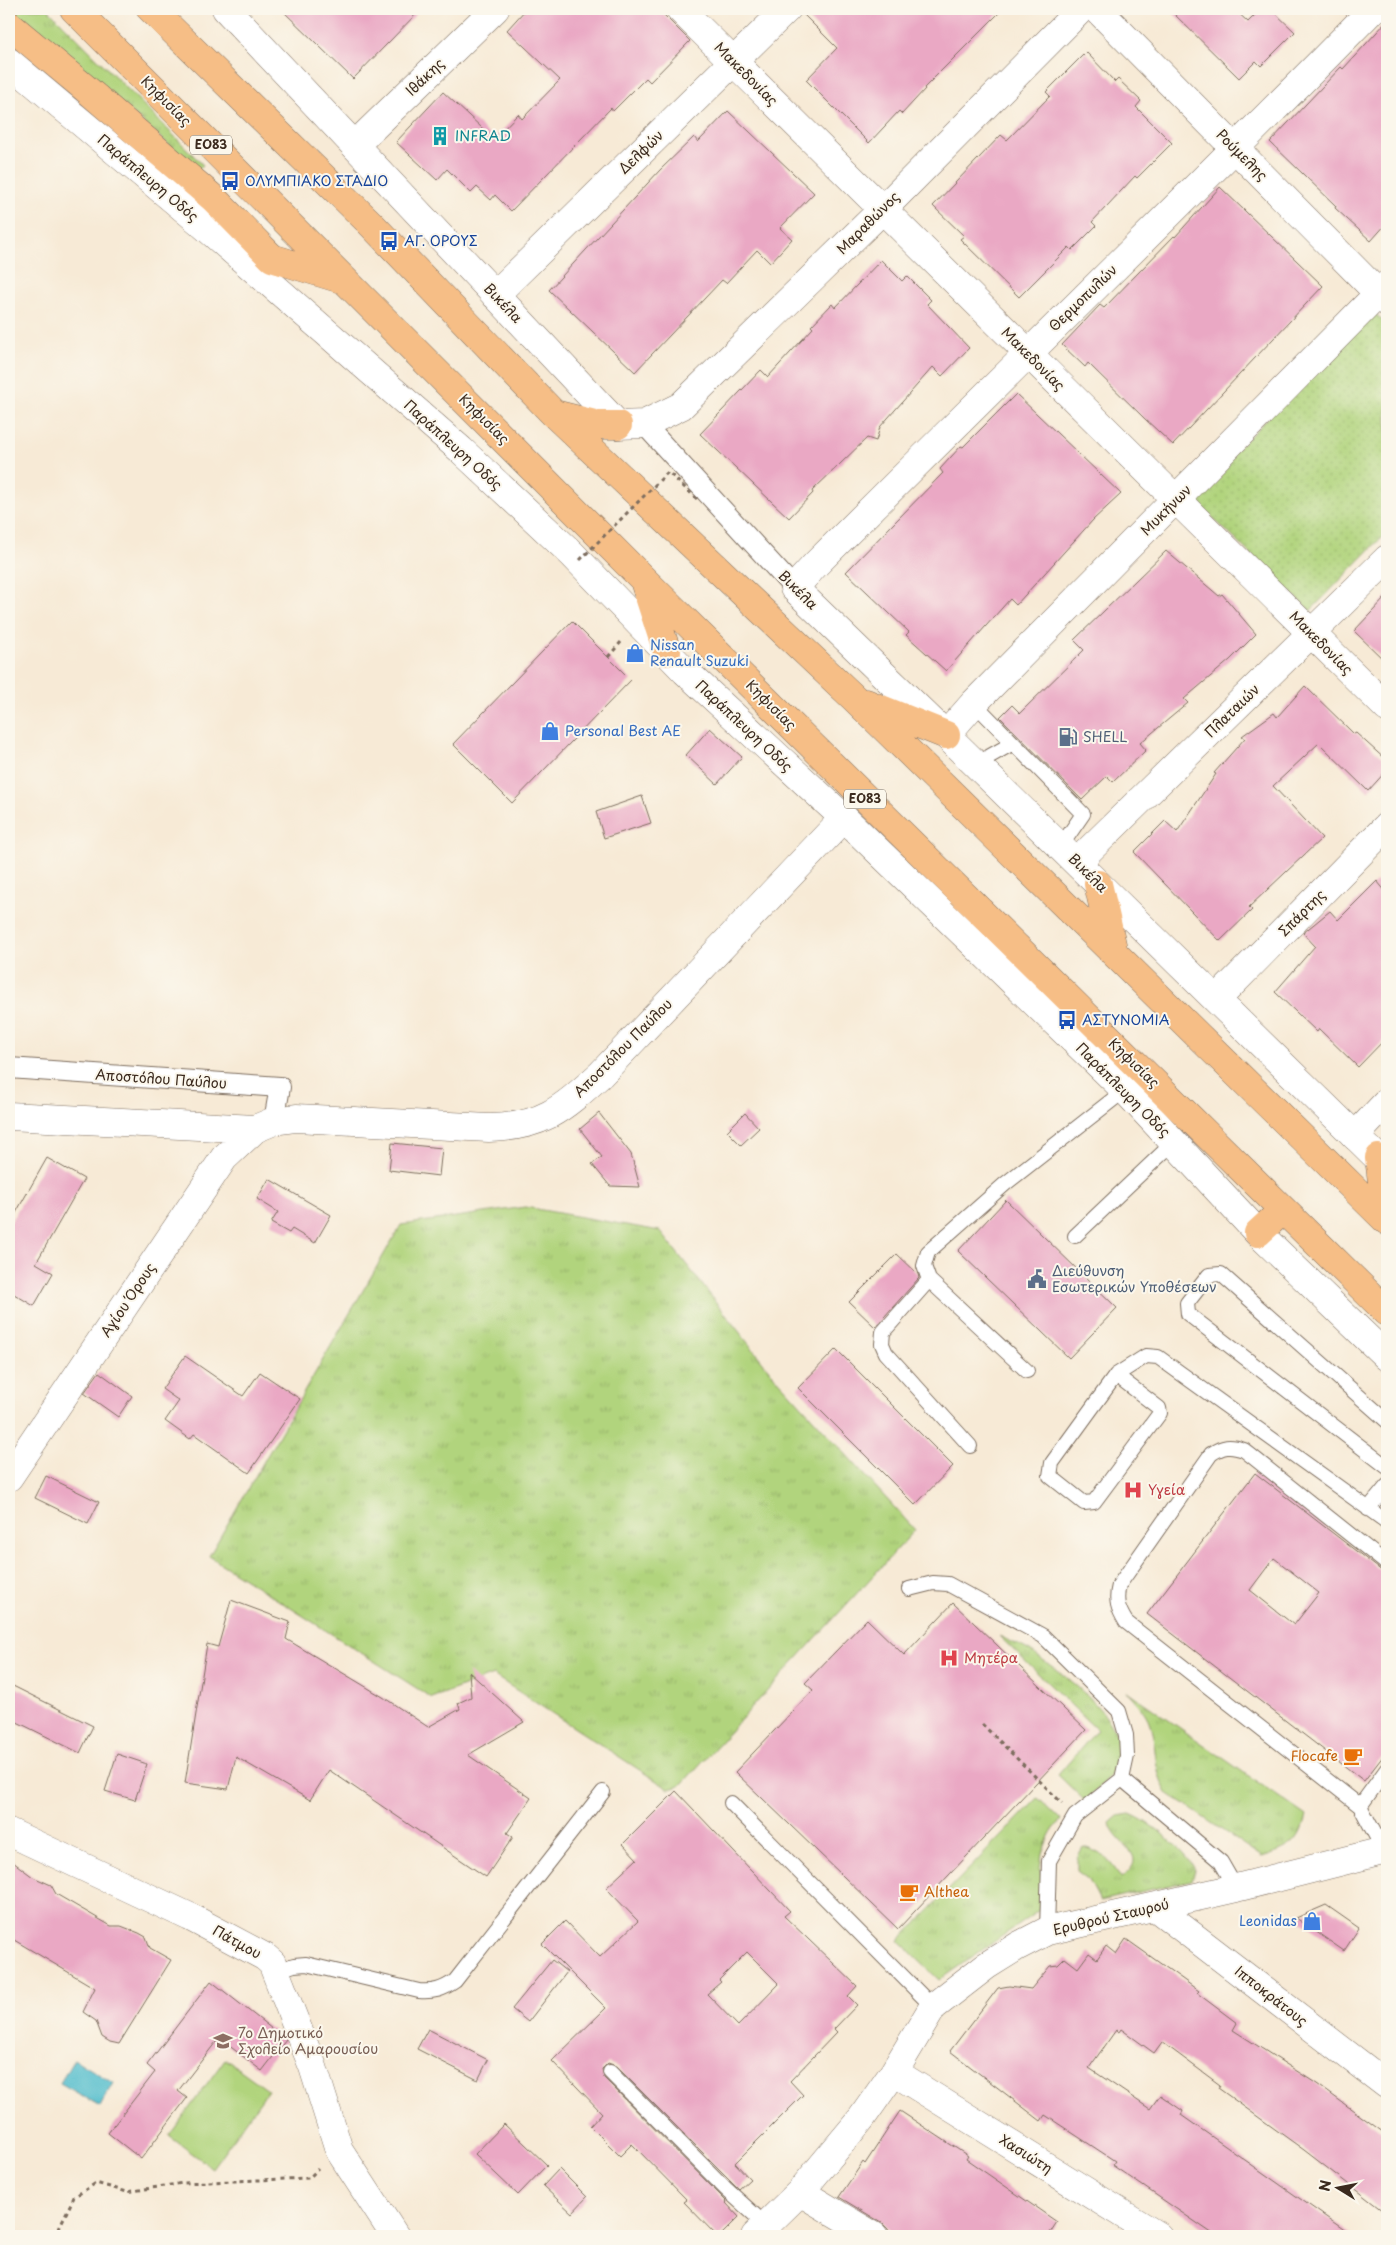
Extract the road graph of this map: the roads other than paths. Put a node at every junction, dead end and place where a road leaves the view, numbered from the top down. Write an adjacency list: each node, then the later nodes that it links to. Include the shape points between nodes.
1 (74, 9): 16 (main road, Κηφισίας / ΕΟ83)
2 (151, 9): 20 (main road, via 371,224)
3 (226, 9): 13 (street, Βικέλα)
4 (495, 9): 13 (street, Ιθάκης)
5 (680, 9): 12 (street, Μακεδονίας)
6 (787, 9): 12 (street, Δελφών)
7 (1081, 9): 15 (street, Μαραθώνος)
8 (1096, 9): 14 (street, Ρούμελης)
9 (1373, 9): 14 (street, Θερμοπυλών)
10 (9, 25): 16 (main road, via 214,199 272,258)
11 (9, 62): 27 (street, Παράπλευρη Οδός, via 200,222 460,450 572,554)
12 (734, 62): 15 (street, Μακεδονίας); 18 (street, Δελφών)
13 (355, 145): 18 (street, Βικέλα)
14 (1236, 149): 17 (street, Ρούμελης); 19 (street, Θερμοπυλών)
15 (882, 209): 19 (street, Μακεδονίας); 21 (street, Μαραθώνος, via 681,406)
16 (348, 281): 24 (main road, Κηφισίας / ΕΟ83)
17 (1385, 293): 22 (street, Μυκήνων)
18 (495, 295): 21 (street, Βικέλα)
19 (1027, 353): 22 (street, Μακεδονίας); 25 (street, Θερμοπυλών)
20 (554, 414): 21 (main road, via 598,425); 28 (main road)
21 (631, 424): 25 (street, Βικέλα)
22 (1177, 500): 26 (street, Μακεδονίας); 29 (street, Μυκήνων)
23 (1387, 559): 26 (street, Πλαταιών)
24 (644, 580): 27 (main road); 48 (main road, Κηφισίας / ΕΟ83)
25 (794, 588): 31 (street, Βικέλα)
26 (1311, 633): 30 (street, Μακεδονίας); 36 (street, Πλαταιών)
27 (667, 652): 34 (street, Παράπλευρη Οδός)
28 (854, 698): 31 (main road); 38 (main road)
29 (974, 703): 31 (street, Μυκήνων); 32 (lane)
30 (1387, 708)
31 (946, 736): 33 (street, Βικέλα)
32 (1013, 743): 33 (lane); 36 (lane, via 1083,814)
33 (976, 764): 36 (street, Βικέλα)
34 (844, 818): 41 (street, Παράπλευρη Οδός); 44 (street, Αποστόλου Παύλου, via 600,1074 565,1106 537,1122 489,1128 296,1118)
35 (1387, 826): 39 (street, Σπάρτης)
36 (1069, 854): 37 (street, Βικέλα)
37 (1098, 884): 38 (main road); 39 (street, Βικέλα)
38 (1114, 953): 49 (main road)
39 (1217, 999): 45 (street, Βικέλα)
40 (9, 1068): 44 (street, Αποστόλου Παύλου, via 280,1087)
41 (1125, 1090): 46 (street, Παράπλευρη Οδός); 52 (lane, via 1005,1184 928,1252 924,1266)
42 (1387, 1102): 45 (street)
43 (9, 1116): 44 (street, Αποστόλου Παύλου)
44 (264, 1125): 60 (street, Αγίου Όρους, via 224,1158)
45 (1355, 1136): 47 (street, Βικέλα)
46 (1174, 1142): 50 (street, Παράπλευρη Οδός); 51 (lane)
47 (1383, 1162): 49 (main road)
48 (1283, 1210): 50 (main road); 53 (main road, Κηφισίας / ΕΟ83)
49 (1387, 1221)
50 (1258, 1233): 54 (street, Παράπλευρη Οδός)
51 (1075, 1236)
52 (929, 1280): 55 (lane); 58 (lane, via 883,1332 882,1344 886,1353)
53 (1387, 1312)
54 (1387, 1357)
55 (1027, 1371)
56 (1116, 1375): 56 (lane, via 1050,1469 1050,1476 1084,1503 1094,1502 1160,1413 1159,1408); 62 (lane, via 1146,1356 1158,1356)
57 (1387, 1421): 59 (lane, via 1221,1274 1209,1275 1187,1303 1188,1314)
58 (970, 1446)
59 (1387, 1467)
60 (9, 1477)
61 (1387, 1486): 62 (lane)
62 (1368, 1509): 63 (lane)
63 (1387, 1522)
64 (1387, 1564): 70 (lane, via 1244,1450 1232,1446 1211,1454 1119,1585 1116,1596 1126,1622)
65 (909, 1589): 67 (lane, via 934,1583 948,1584 1043,1636 1119,1711 1126,1735 1127,1756)
66 (1387, 1769): 70 (lane)
67 (1122, 1780): 73 (lane, via 1221,1862); 75 (lane, via 1075,1816 1048,1861)
68 (603, 1792): 76 (lane, via 455,1982 433,1992 306,1964)
69 (731, 1803): 77 (lane)
70 (1360, 1806): 72 (lane)
71 (9, 1832): 76 (street, Πάτμου, via 190,1917 265,1957)
72 (1385, 1850): 73 (street, Ερυθρού Σταυρού)
73 (1236, 1888): 74 (street, Ερυθρού Σταυρού)
74 (1155, 1907): 75 (street, Ερυθρού Σταυρού); 80 (street, Ιπποκράτους)
75 (1047, 1931): 77 (street, Ερυθρού Σταυρού, via 986,1966)
76 (276, 1971): 83 (street, Πάτμου, via 313,2067 339,2150)
77 (933, 2007): 79 (street, Ερυθρού Σταυρού)
78 (610, 2072): 82 (lane, via 726,2190)
79 (894, 2072): 81 (street, Ερυθρού Σταυρού, via 860,2120); 85 (street, Χασιώτη)
80 (1387, 2085)
81 (800, 2192): 82 (street, Ερυθρού Σταυρού); 84 (street)
82 (761, 2231)
83 (395, 2236)
84 (874, 2236)
85 (1158, 2236)

